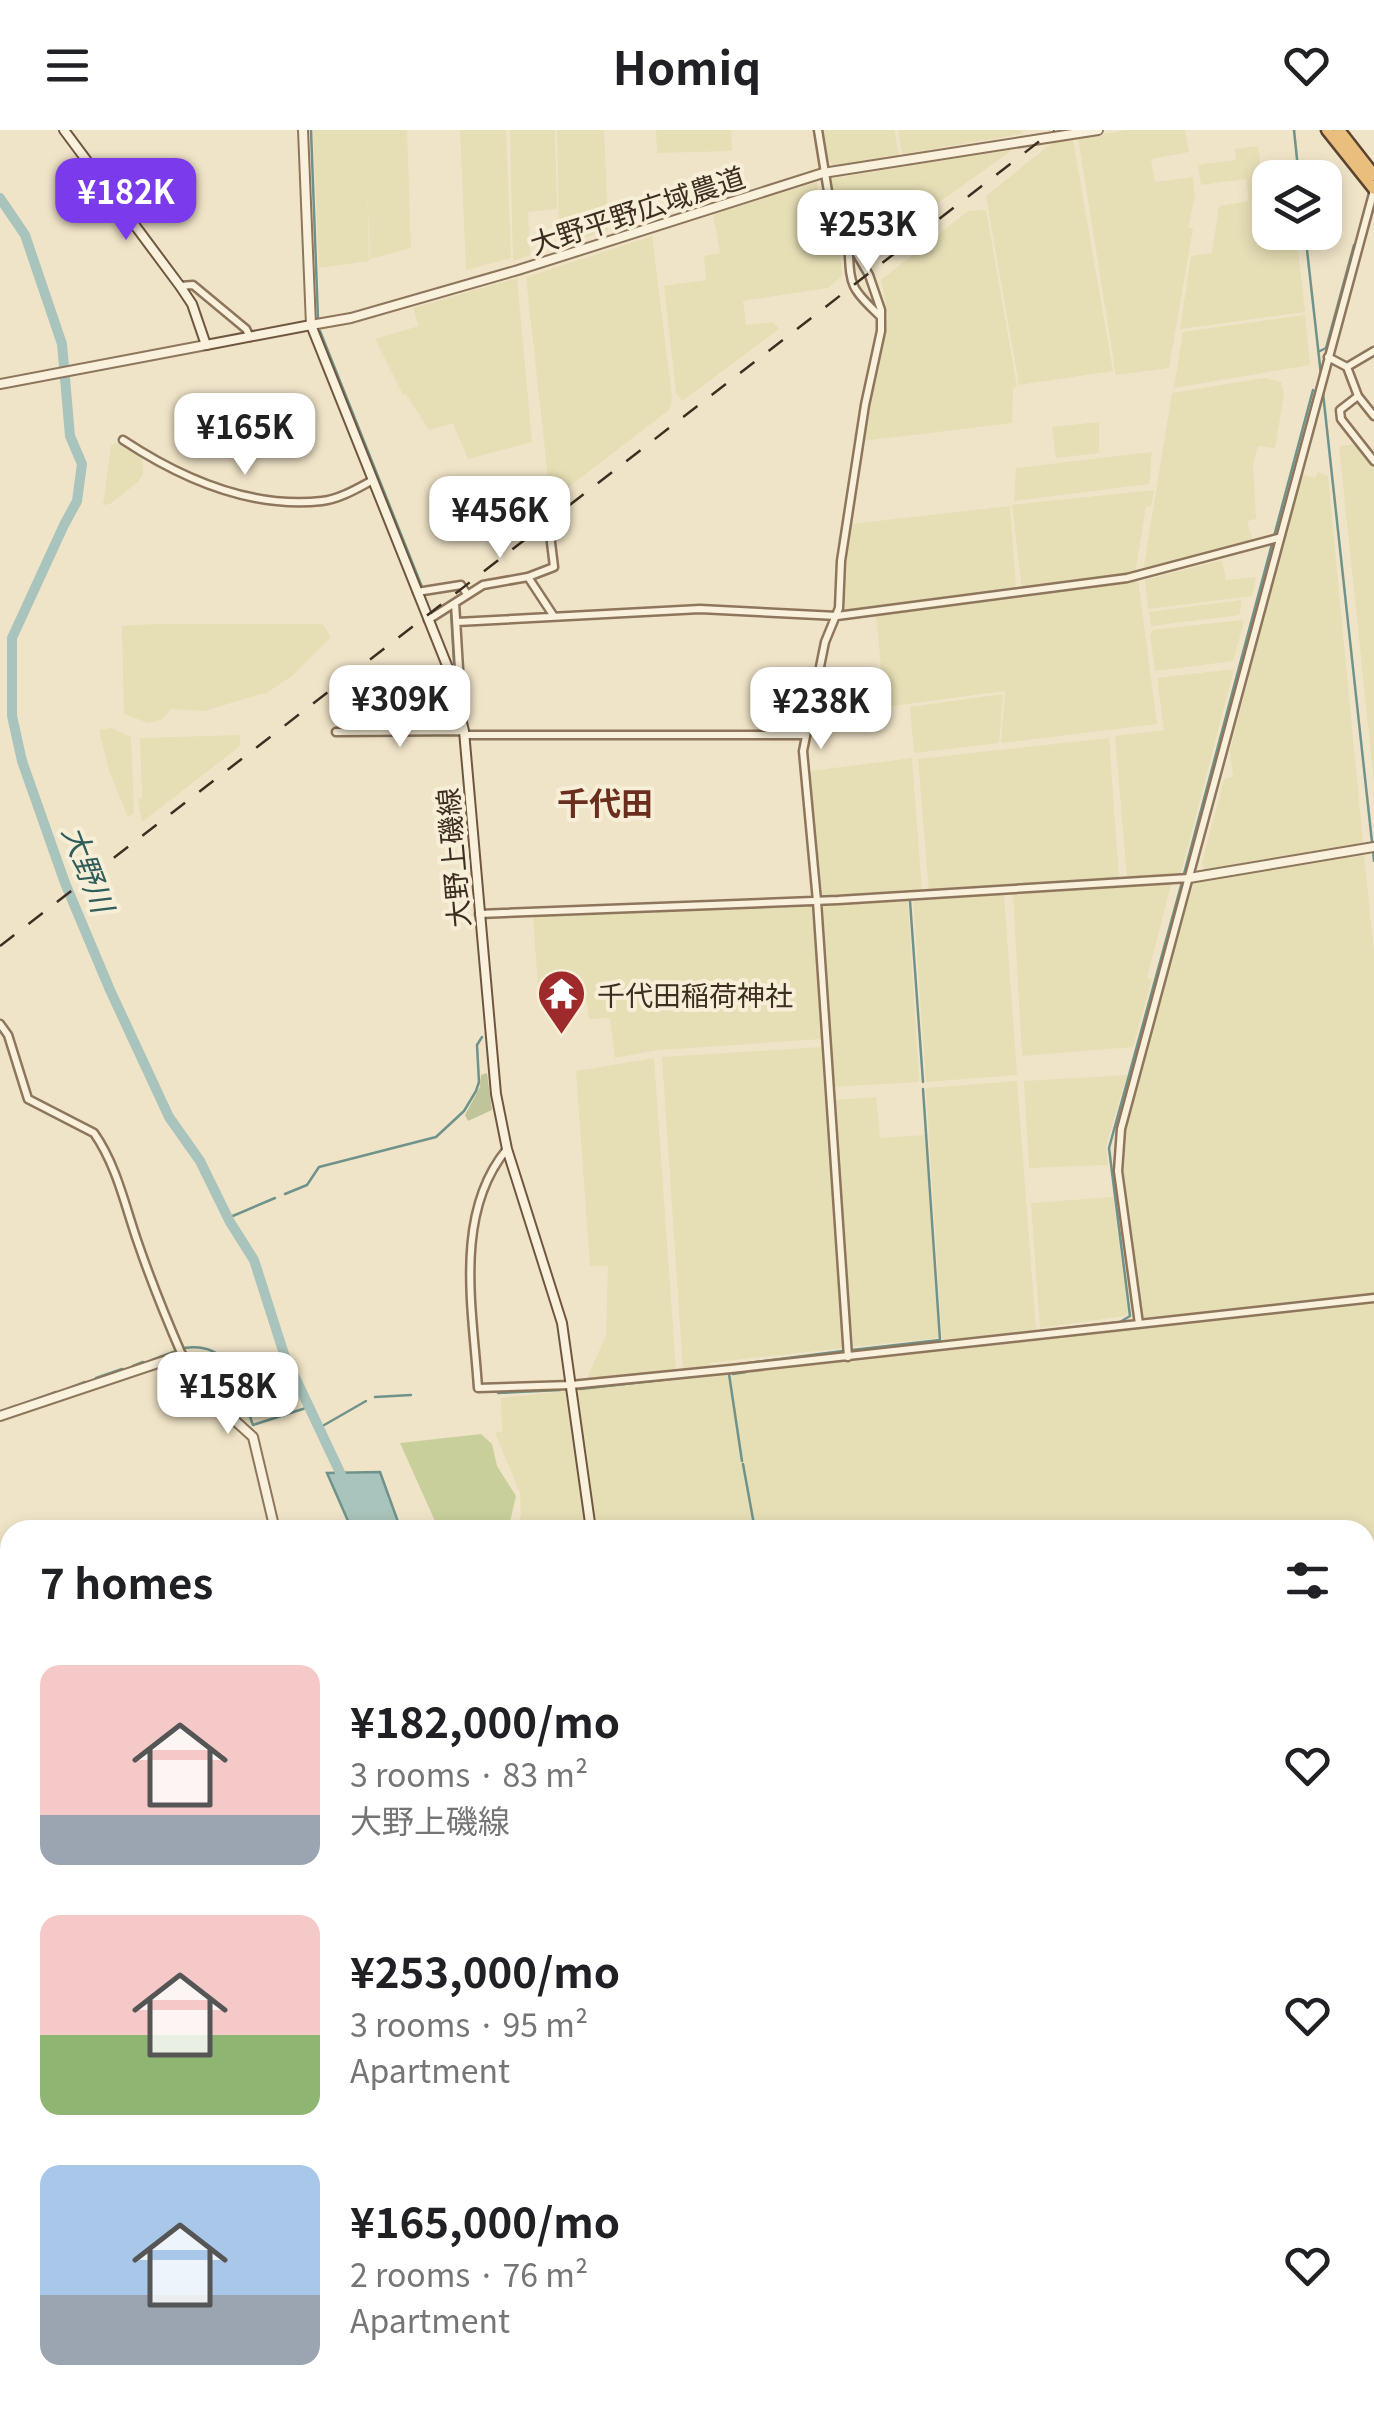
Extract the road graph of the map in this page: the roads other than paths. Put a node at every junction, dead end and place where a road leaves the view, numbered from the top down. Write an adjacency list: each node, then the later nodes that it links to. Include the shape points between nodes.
1 (64, 130): 11 (street)
2 (303, 130): 13 (street, 大野上磯線)
3 (818, 130): 7 (street)
4 (1098, 130): 7 (street, 大野平野広域農道)
5 (1328, 130): 9 (highway)
6 (1339, 130): 8 (highway)
7 (823, 173): 10 (street, via 830,210); 13 (street, 大野平野広域農道, via 518,270)
8 (1374, 175)
9 (1374, 189): 17 (street)
10 (848, 238): 12 (street, via 877,291); 12 (street, via 855,292)
11 (180, 286): 14 (street, via 193,285); 15 (street)
12 (881, 317): 32 (street)
13 (311, 325): 14 (street); 24 (street, 大野上磯線)
14 (250, 337): 15 (street)
15 (206, 345): 19 (street)
16 (1374, 351): 18 (street)
17 (1328, 358): 18 (street); 26 (street)
18 (1347, 367): 20 (street)
19 (2, 384)
20 (1358, 396): 21 (street); 23 (street, via 1340,410 1341,419)
21 (1374, 416)
22 (122, 440): 24 (street, via 158,464 251,497 321,501)
23 (1374, 461)
24 (374, 480): 28 (street, 大野上磯線)
25 (548, 510): 27 (street, via 554,568)
26 (1275, 538): 32 (street, via 1126,578); 40 (street)
27 (528, 577): 29 (street); 31 (street)
28 (417, 592): 29 (street, via 461,585); 33 (street, 大野上磯線)
29 (467, 594): 30 (street)
30 (455, 602): 33 (street); 34 (street)
31 (553, 616): 32 (street, via 702,610); 34 (street)
32 (837, 616): 38 (street)
33 (428, 620): 35 (street, 大野上磯線)
34 (457, 622): 35 (street, via 459,669)
35 (450, 673): 37 (street, 大野上磯線)
36 (336, 732): 37 (street)
37 (464, 733): 38 (street); 42 (street, 大野上磯線)
38 (806, 734): 41 (street)
39 (1370, 848): 40 (street)
40 (1189, 878): 41 (street); 46 (street, via 1118,1145)
41 (817, 901): 42 (street); 48 (street)
42 (478, 914): 44 (street, 大野上磯線)
43 (0, 1024): 47 (street, via 28,1099 94,1133 100,1143)
44 (507, 1149): 49 (street, 大野上磯線, via 552,1283); 49 (street, via 475,1218 471,1282 478,1388)
45 (1374, 1298): 46 (street)
46 (1140, 1324): 48 (street)
47 (182, 1355): 50 (street); 51 (street, via 199,1388 254,1438)
48 (848, 1357): 49 (street)
49 (572, 1385): 52 (street, 大野上磯線)
50 (0, 1416)
51 (273, 1520)
52 (590, 1520)

